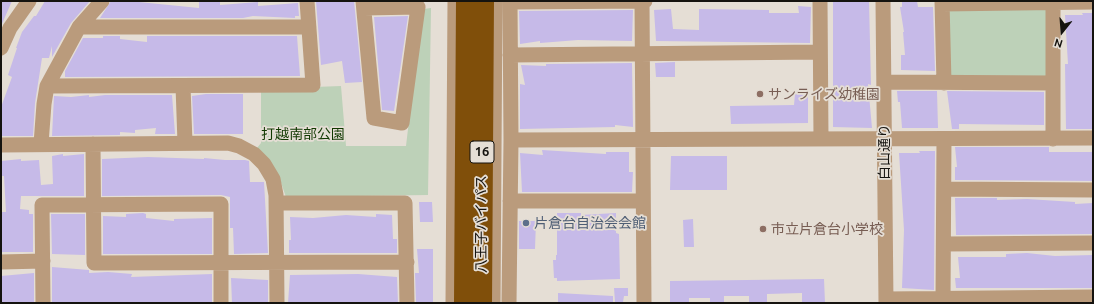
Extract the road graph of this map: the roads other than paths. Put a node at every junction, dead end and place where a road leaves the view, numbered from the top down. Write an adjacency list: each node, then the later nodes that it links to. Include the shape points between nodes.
1 (29, 1): 18 (street, via 10,28)
2 (102, 1): 16 (street)
3 (307, 1): 17 (street)
4 (455, 1): 60 (street)
5 (467, 1): 61 (highway, 八王子バイパス / 16)
6 (483, 1): 62 (highway, 八王子バイパス / 16)
7 (495, 1): 51 (street)
8 (642, 1): 9 (street); 20 (street); 21 (street, via 510,2)
9 (645, 1)
10 (820, 1): 19 (street)
11 (883, 1): 22 (street, 白山通り)
12 (942, 2): 13 (street); 23 (street)
13 (1053, 2): 14 (street); 24 (street)
14 (1093, 2)
15 (363, 5): 15 (street, via 374,118 402,123 418,6)
16 (79, 27): 17 (street); 25 (street)
17 (309, 27): 26 (street, via 313,85)
18 (1, 48)
19 (820, 52): 20 (street); 28 (street)
20 (642, 54): 21 (street); 33 (street)
21 (510, 55): 32 (street)
22 (884, 82): 23 (street); 29 (street, 白山通り)
23 (944, 83): 24 (street)
24 (1053, 83): 31 (street)
25 (47, 86): 26 (street); 35 (street)
26 (183, 86): 34 (street)
27 (1093, 138): 31 (street)
28 (821, 139): 29 (street); 33 (street)
29 (884, 139): 30 (street); 55 (street, 白山通り)
30 (944, 139): 31 (street); 38 (street)
31 (1053, 139)
32 (511, 140): 33 (street); 40 (street)
33 (643, 140): 41 (street)
34 (185, 143): 36 (street); 42 (street, via 228,143 254,154 273,179)
35 (41, 144): 36 (street); 37 (street)
36 (93, 144): 43 (street)
37 (1, 145)
38 (944, 189): 39 (street); 45 (street)
39 (1093, 190)
40 (510, 201): 41 (street); 52 (street)
41 (643, 201): 65 (street)
42 (276, 203): 46 (street); 50 (street, via 405,203)
43 (93, 204): 48 (street, via 42,205); 49 (street, via 221,204); 49 (street, via 94,263)
44 (1093, 243): 45 (street)
45 (944, 244): 54 (street)
46 (277, 261): 49 (street); 50 (street); 58 (street)
47 (1, 262): 48 (street)
48 (43, 262): 56 (street)
49 (221, 262): 57 (street)
50 (407, 262): 59 (street)
51 (494, 272): 52 (street); 63 (street)
52 (509, 272): 64 (street)
53 (1093, 297): 54 (street)
54 (943, 298): 55 (street)
55 (886, 301)
56 (43, 303)
57 (222, 303)
58 (277, 303)
59 (407, 303)
60 (453, 303)
61 (465, 303)
62 (481, 303)
63 (493, 303)
64 (509, 303)
65 (644, 303)

